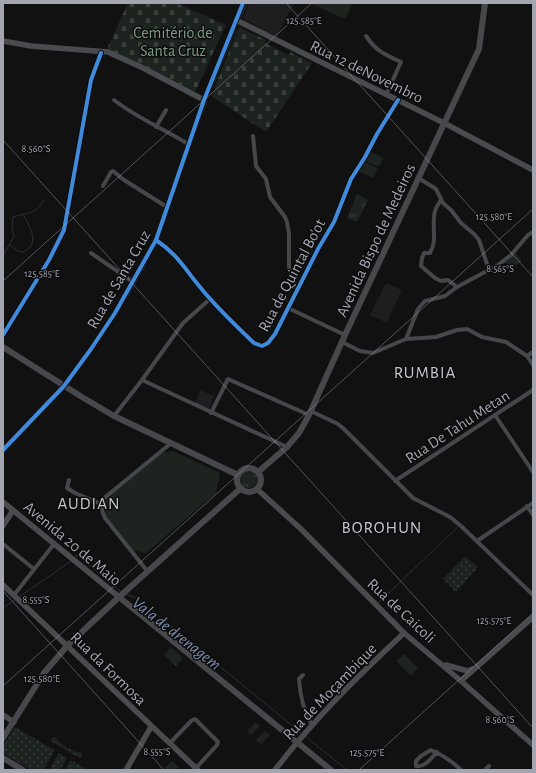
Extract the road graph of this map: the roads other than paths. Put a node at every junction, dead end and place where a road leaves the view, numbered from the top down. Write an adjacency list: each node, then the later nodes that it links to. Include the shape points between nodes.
1 (243, 3): 3 (street, Rua de Santa Cruz)
2 (486, 3): 12 (main road, Avenida Bispo de Medeiros, via 479,49)
3 (236, 20): 7 (street, Rua 12 deNovembro); 9 (street, Rua de Santa Cruz)
4 (366, 36): 7 (street, via 373,47 381,53 401,62)
5 (3, 41): 6 (street)
6 (101, 53): 9 (street, via 108,52); 30 (street, via 91,80 64,230 45,267)
7 (386, 94): 10 (street, Rua 12 deNovembro)
8 (114, 100): 13 (street)
9 (204, 100): 15 (street, Rua de Santa Cruz)
10 (398, 100): 12 (street, Rua 12 deNovembro); 27 (street, Rua de Quintal Bo'ot, via 351,180 334,222)
11 (166, 110): 13 (street)
12 (444, 123): 16 (street, Rua 12 deNovembro); 31 (main road, Avenida Bispo de Medeiros)
13 (156, 127): 15 (street)
14 (253, 136): 27 (street, via 256,166 266,179 270,197 287,222 289,267)
15 (188, 144): 20 (street, Rua de Santa Cruz)
16 (533, 170)
17 (420, 179): 19 (street, via 436,189)
18 (103, 186): 20 (street, via 113,171)
19 (441, 200): 24 (street, via 479,240); 26 (street, via 435,212 435,238 432,250 430,253 424,253 421,266 435,278 441,281 448,280)
20 (167, 207): 22 (street, Rua de Santa Cruz)
21 (533, 232): 24 (street, via 511,255)
22 (158, 241): 25 (street, Rua de Santa Cruz); 28 (street, Rua de Quintal Bo'ot, via 173,253)
23 (91, 253): 25 (street)
24 (489, 270): 26 (street)
25 (133, 282): 39 (street, Rua de Santa Cruz, via 115,313)
26 (457, 287): 32 (street, via 445,296 423,302)
27 (297, 290): 29 (street, Rua de Quintal Bo'ot)
28 (210, 299): 29 (street, Rua de Quintal Bo'ot, via 254,343 262,346 275,334); 38 (street, via 183,323)
29 (288, 308): 31 (street)
30 (3, 335)
31 (345, 335): 33 (main road, Avenida Bispo de Medeiros)
32 (406, 339): 33 (street, via 373,353 360,351); 36 (street, via 436,337 467,329 482,337 506,342)
33 (342, 342): 42 (main road, Avenida Bispo de Medeiros)
34 (3, 347): 39 (main road)
35 (533, 352): 36 (street)
36 (527, 356): 37 (street)
37 (533, 365)
38 (142, 380): 41 (street); 44 (street)
39 (64, 386): 44 (main road); 47 (street, Rua de Santa Cruz)
40 (533, 390): 43 (street, Rua De Tahu Metan)
41 (211, 413): 42 (street, via 228,379); 46 (street)
42 (310, 413): 46 (main road, Avenida Bispo de Medeiros, via 299,433); 52 (street, via 338,424)
43 (495, 415): 49 (street); 52 (street, Rua De Tahu Metan)
44 (114, 416): 45 (main road)
45 (170, 444): 50 (main road); 57 (street, via 103,499)
46 (287, 447): 48 (main road, Avenida Bispo de Medeiros)
47 (3, 450)
48 (258, 472): 50 (main road, via 249,468 242,470); 54 (main road, via 261,479)
49 (533, 472)
50 (238, 475): 53 (main road)
51 (68, 480): 57 (street, via 67,488)
52 (395, 481): 62 (street, via 413,498 450,517)
53 (241, 488): 54 (main road, via 251,492); 66 (main road)
54 (257, 489): 72 (street, Rua de Caicoli, via 302,530)
55 (3, 502): 59 (street, Avenida 20 de Maio)
56 (533, 502): 58 (street)
57 (102, 504): 66 (street, via 105,518)
58 (527, 506): 60 (street); 62 (street)
59 (13, 510): 61 (street); 64 (street, Avenida 20 de Maio)
60 (533, 515)
61 (3, 526)
62 (477, 541): 69 (street)
63 (3, 544): 65 (street)
64 (54, 544): 65 (street); 70 (street, Avenida 20 de Maio)
65 (34, 569): 68 (street)
66 (148, 572): 70 (main road)
67 (3, 585): 68 (street, Rua da Formosa)
68 (14, 595): 73 (street, Rua da Formosa)
69 (533, 595)
70 (118, 598): 73 (main road); 84 (main road, Avenida 20 de Maio)
71 (533, 617): 75 (street)
72 (404, 633): 74 (street, Rua de Caicoli); 80 (street, Rua de Moçambique, via 348,686)
73 (67, 646): 79 (main road, via 44,673); 81 (street, Rua da Formosa)
74 (440, 663): 75 (street, via 468,671); 77 (street, Rua de Caicoli)
75 (475, 668): 77 (street)
76 (303, 675): 80 (street, via 299,679 300,698)
77 (461, 681): 85 (street, Rua de Caicoli)
78 (3, 715): 79 (street)
79 (14, 722): 82 (main road)
80 (312, 725): 84 (street, Rua de Moçambique)
81 (151, 727): 83 (street, Rua da Formosa); 92 (street)
82 (3, 738)
83 (170, 743): 90 (street, Rua da Formosa); 90 (street, via 195,719 218,742)
84 (297, 743): 93 (street, Rua de Moçambique); 94 (main road, Avenida 20 de Maio)
85 (533, 745)
86 (437, 752): 88 (street, via 423,766); 88 (street, via 431,750 426,753 416,761); 96 (street)
87 (3, 758): 91 (main road)
88 (416, 766): 95 (street)
89 (489, 766): 97 (street)
90 (197, 769)
91 (23, 770)
92 (126, 770)
93 (275, 770)
94 (331, 770)
95 (412, 770)
96 (461, 770)
97 (485, 770)

